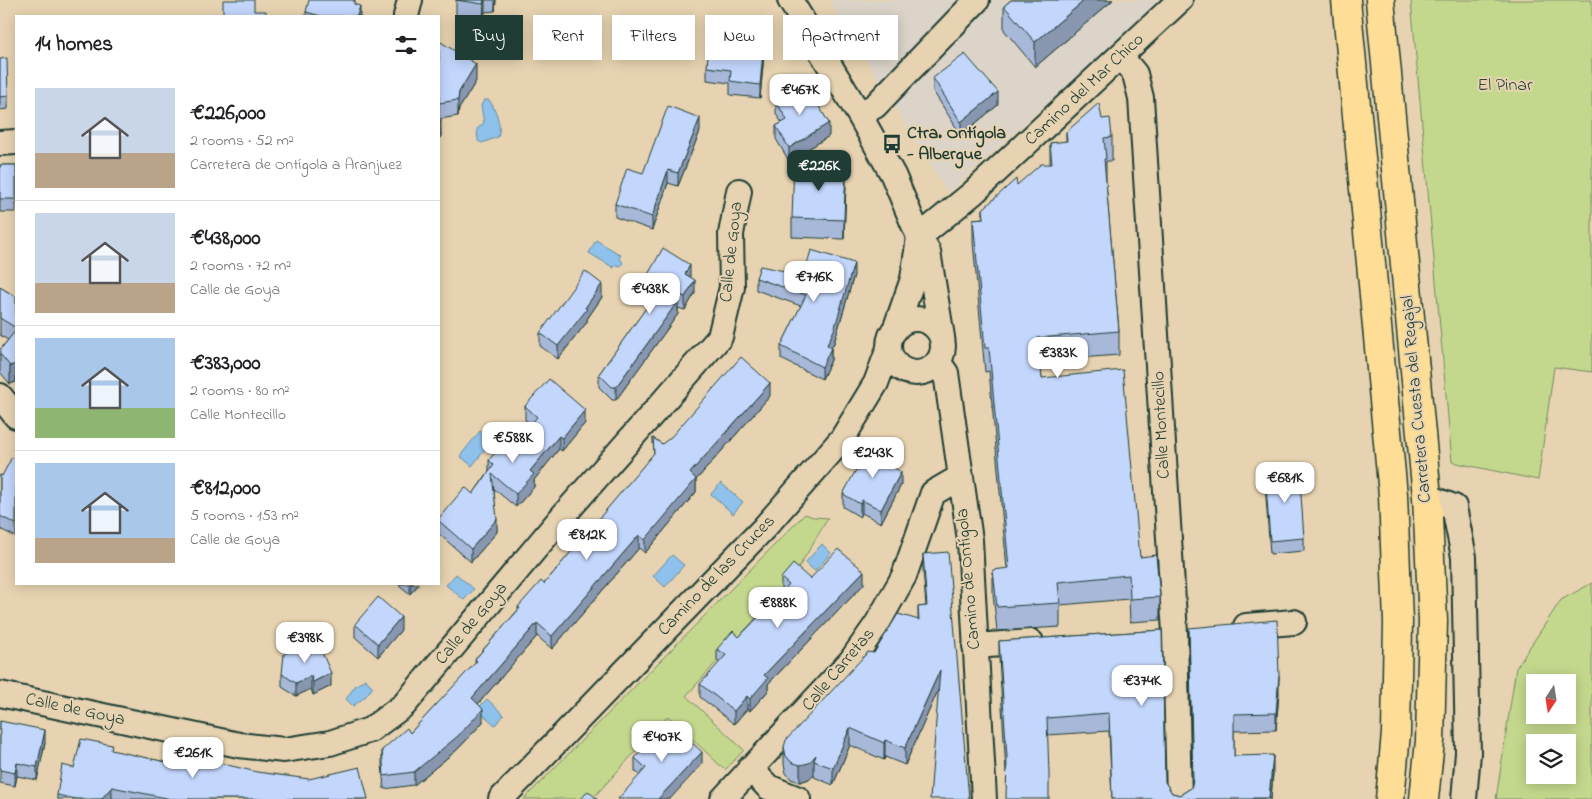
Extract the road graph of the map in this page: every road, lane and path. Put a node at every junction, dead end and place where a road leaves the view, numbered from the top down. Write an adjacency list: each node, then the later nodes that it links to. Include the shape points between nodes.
1 (410, 0): 7 (street)
2 (790, 0): 9 (street)
3 (977, 0): 9 (street, via 876,106)
4 (1180, 0): 8 (street, Camino del Mar Chico)
5 (1346, 0): 34 (main road, Carretera Cuesta del Regajal, via 1394,495 1398,622 1396,734)
6 (1380, 0): 22 (main road, Carretera Cuesta del Regajal)
7 (406, 15)
8 (1121, 57): 13 (street, Camino del Mar Chico, via 973,193); 33 (street, Calle Montecillo, via 1135,74 1141,98 1175,633)
9 (859, 114): 13 (street, via 893,176)
10 (0, 142): 11 (street)
11 (15, 142)
12 (739, 191): 27 (street, Calle de Goya, via 731,234 732,287 720,337 560,518 404,705 370,730 330,743 284,750 239,745)
13 (919, 237): 14 (street, via 928,252); 15 (street, Camino de las Cruces, via 913,279)
14 (942, 336): 15 (street, via 920,319 910,320); 16 (street, via 943,346)
15 (892, 339): 17 (street, via 896,365); 18 (street, Camino de las Cruces)
16 (938, 362): 17 (street, via 923,373); 21 (street, Camino de Ontígola, via 946,372)
17 (913, 373): 18 (street)
18 (876, 383): 29 (street, Camino de las Cruces, via 842,439 764,528)
19 (0, 396): 20 (street)
20 (15, 415)
21 (959, 478): 26 (street, Camino de Ontígola, via 970,540); 28 (street, Calle Carretas, via 933,493 904,576 851,661)
22 (1427, 497): 35 (main road, Carretera Cuesta del Regajal, via 1433,621 1430,741); 36 (street, via 1454,507 1464,558 1468,753)
23 (1294, 622): 24 (street)
24 (1222, 628)
25 (1050, 641): 26 (street)
26 (975, 646): 32 (street, Camino de Ontígola)
27 (0, 694)
28 (750, 768): 30 (street, Calle Carretas); 31 (street, via 768,787)
29 (501, 799)
30 (722, 799)
31 (798, 799)
32 (984, 799)
33 (1179, 799)
34 (1390, 799)
35 (1424, 799)
36 (1464, 799)

